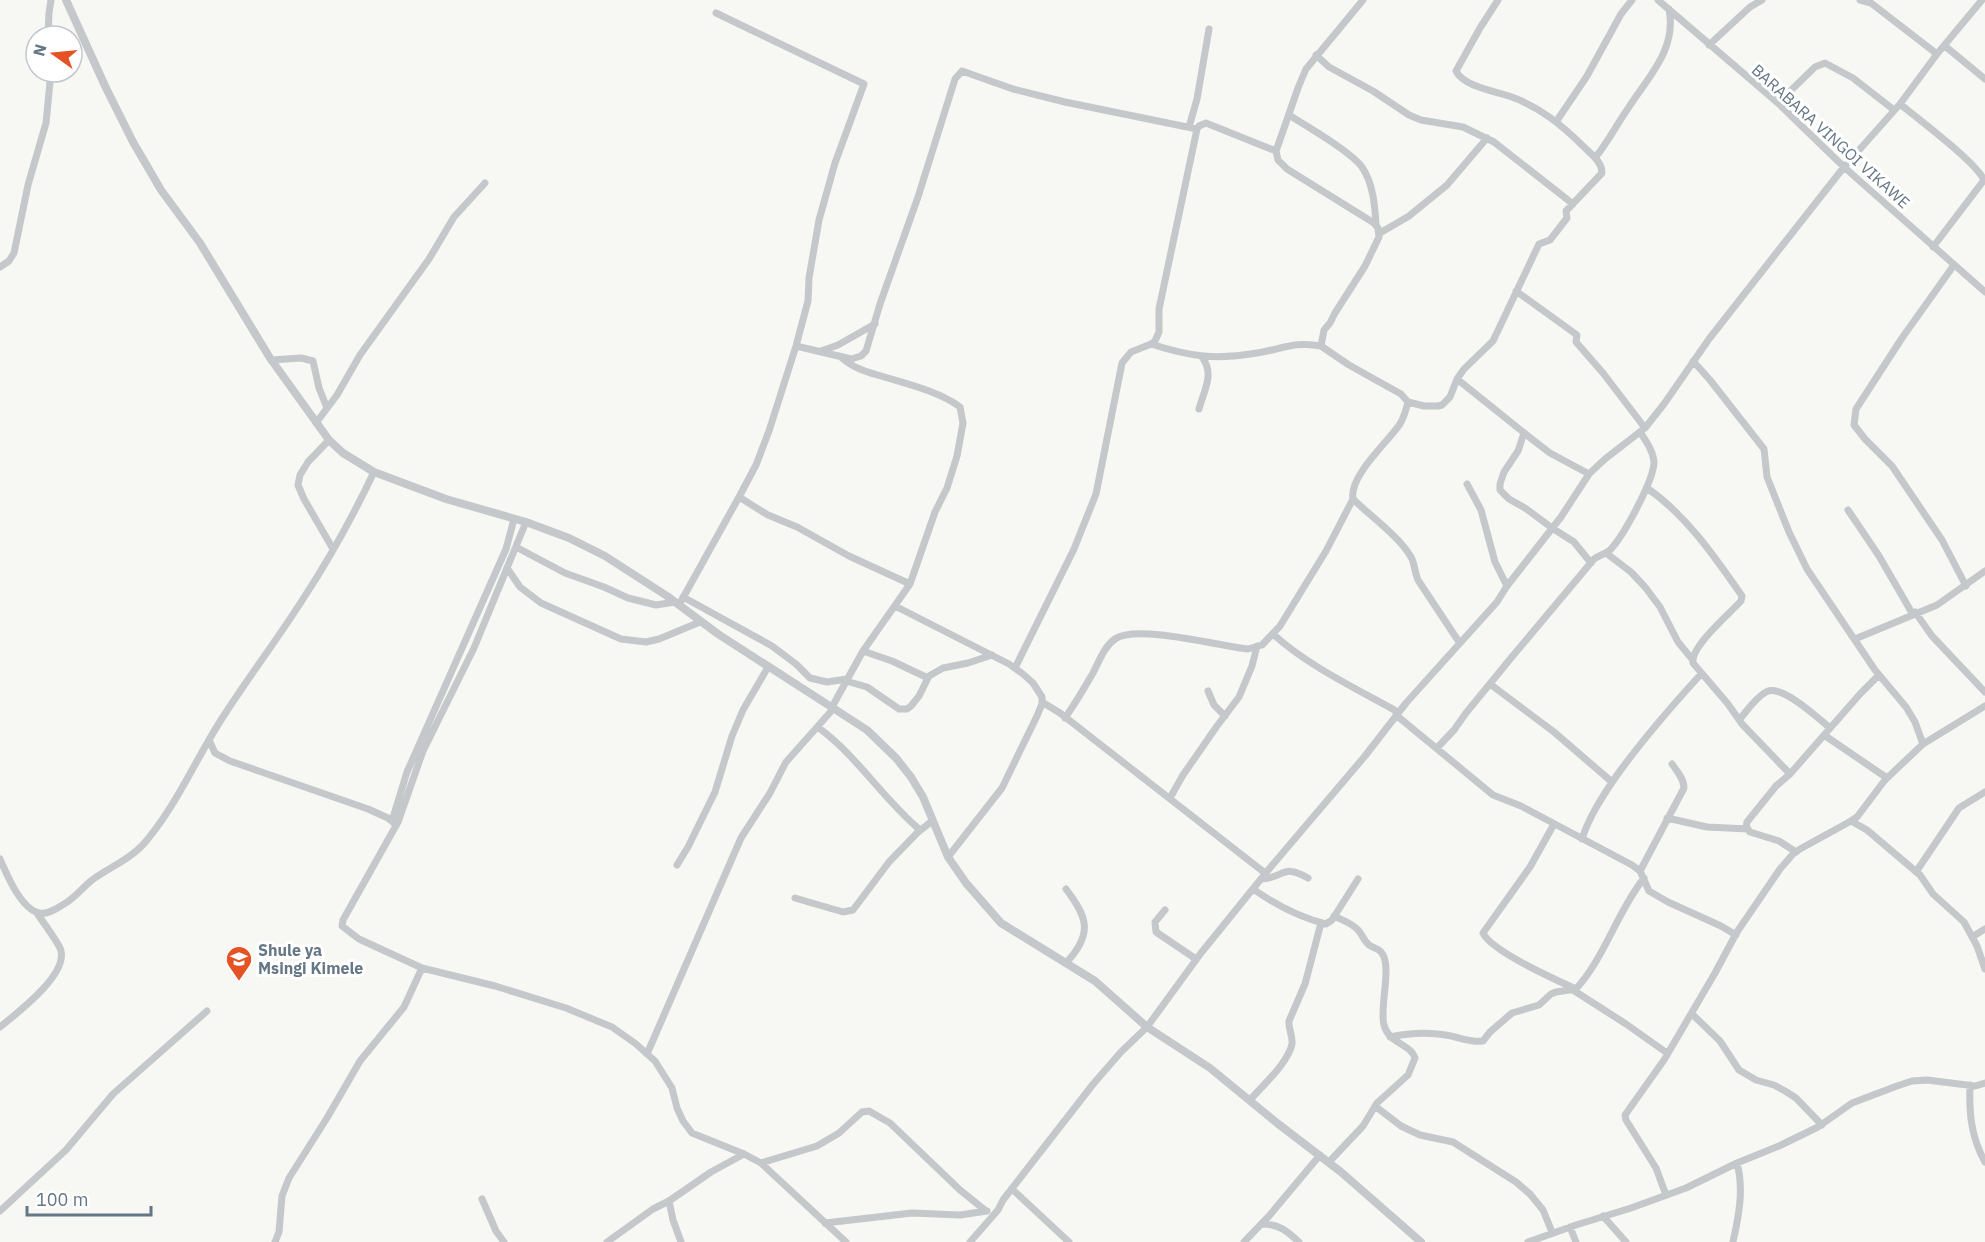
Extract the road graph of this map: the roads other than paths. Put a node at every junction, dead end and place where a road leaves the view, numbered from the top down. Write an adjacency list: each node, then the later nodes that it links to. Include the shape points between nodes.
1 (51, 0): 12 (street)
2 (66, 0): 47 (street, via 106,88 161,190 200,243)
3 (1363, 0): 17 (street)
4 (1498, 0): 24 (street, via 1457,74 1465,81 1529,104)
5 (1632, 0): 24 (street)
6 (1658, 0): 10 (street, BARABARA VINGOI VIKAWE)
7 (1762, 0): 14 (street)
8 (1860, 0): 16 (street, via 1871,3)
9 (1982, 0): 15 (street)
10 (1669, 9): 14 (street, BARABARA VINGOI VIKAWE); 29 (street, via 1670,33 1659,64)
11 (716, 13): 42 (street, via 864,84 835,162 819,220 808,301)
12 (49, 24)
13 (1209, 29): 25 (street)
14 (1709, 45): 20 (street, BARABARA VINGOI VIKAWE)
15 (1945, 46): 16 (street); 18 (street)
16 (1937, 54): 21 (street)
17 (1316, 55): 23 (street, via 1304,74); 27 (street, via 1408,115 1463,127)
18 (1985, 79)
19 (50, 84): 37 (street, via 46,123 14,254)
20 (1778, 103): 22 (street, via 1815,67 1825,63 1853,78); 30 (street, BARABARA VINGOI VIKAWE)
21 (1900, 104): 22 (street); 35 (street, via 1984,180)
22 (1894, 110): 30 (street)
23 (1289, 115): 28 (street); 33 (street, via 1363,168 1374,198)
24 (1556, 122): 29 (street)
25 (1189, 127): 26 (street); 40 (street, via 1023,92 962,71 955,79)
26 (1197, 129): 28 (street, via 1206,123); 41 (street, via 1159,309 1159,332)
27 (1487, 138): 32 (street); 34 (street, via 1447,185 1409,216)
28 (1276, 151): 33 (street, via 1287,169)
29 (1595, 158): 32 (street, via 1602,165 1602,173)
30 (1844, 167): 35 (street, BARABARA VINGOI VIKAWE); 48 (street)
31 (485, 183): 51 (street, via 454,217)
32 (1573, 204): 38 (street, via 1550,240 1539,244)
33 (1376, 225): 34 (street)
34 (1380, 233): 43 (street, via 1365,266 1324,330)
35 (1933, 247): 36 (street, BARABARA VINGOI VIKAWE)
36 (1954, 265): 39 (street, BARABARA VINGOI VIKAWE); 75 (street, via 1902,338 1856,409 1853,420 1865,439 1892,466)
37 (0, 267)
38 (1516, 291): 49 (street, via 1493,341); 54 (street, via 1576,335 1575,342 1604,373)
39 (1985, 292)
40 (874, 324): 44 (street, via 838,345); 45 (street, via 861,356)
41 (1151, 344): 46 (street); 88 (street, via 1131,351 1122,363 1095,494 1074,549)
42 (796, 346): 44 (street); 61 (street, via 770,431)
43 (1322, 346): 46 (street, via 1300,343 1258,353); 50 (street)
44 (818, 351): 45 (street)
45 (841, 356): 73 (street, via 864,371 952,402 962,412 957,456)
46 (1202, 357): 52 (street, via 1209,375)
47 (271, 360): 51 (street, via 313,361); 53 (street)
48 (1693, 361): 54 (street); 81 (street, via 1764,449 1767,477 1795,546 1821,592)
49 (1457, 379): 50 (street, via 1443,405); 55 (street)
50 (1408, 402): 62 (street, via 1401,422 1356,480)
51 (327, 408): 53 (street)
52 (1199, 409)
53 (316, 423): 56 (street)
54 (1642, 430): 58 (street); 60 (street, via 1654,462)
55 (1524, 433): 58 (street, via 1550,453); 66 (street, via 1504,472 1500,490)
56 (329, 440): 57 (street); 68 (street, via 308,462 298,485)
57 (374, 472): 64 (street); 68 (street)
58 (1589, 474): 66 (street)
59 (1467, 484): 74 (street)
60 (1647, 488): 69 (street, via 1621,535); 86 (street, via 1662,498 1713,554 1742,596)
61 (739, 497): 73 (street, via 868,566); 76 (street)
62 (1353, 499): 80 (street, via 1317,566); 82 (street, via 1412,558 1418,580)
63 (1848, 510): 78 (street)
64 (514, 519): 65 (street); 118 (street, via 506,549 406,772)
65 (526, 522): 67 (street); 76 (street, via 605,556)
66 (1552, 528): 70 (street, via 1574,542); 74 (street)
67 (516, 547): 71 (street); 76 (street, via 565,573 628,598 656,604)
68 (333, 549): 106 (street)
69 (1606, 553): 70 (street); 86 (street, via 1645,587)
70 (1591, 563): 93 (street)
71 (507, 568): 79 (street, via 520,587 541,603 621,639 646,642); 118 (street)
72 (1985, 571): 75 (street)
73 (910, 584): 77 (street)
74 (1507, 586): 82 (street)
75 (1966, 586): 78 (street)
76 (679, 601): 79 (street); 92 (street, via 772,646 810,678 827,682)
77 (895, 606): 84 (street); 85 (street)
78 (1914, 613): 81 (street); 95 (street)
79 (700, 622): 87 (street)
80 (1273, 634): 83 (street); 99 (street)
81 (1855, 639): 90 (street)
82 (1459, 642): 99 (street)
83 (1257, 646): 100 (street, via 1239,697); 101 (street, via 1248,649 1160,635 1116,638 1106,648)
84 (863, 651): 91 (street); 92 (street)
85 (992, 655): 88 (street); 91 (street, via 943,668)
86 (1692, 658): 89 (street)
87 (768, 667): 98 (street); 126 (street, via 743,710 715,792)
88 (1015, 668): 96 (street, via 1039,690)
89 (1701, 674): 102 (street); 112 (street, via 1651,729)
90 (1879, 675): 104 (street); 107 (street, via 1906,707)
91 (928, 678): 92 (street, via 911,706 903,710 867,687)
92 (846, 680): 98 (street)
93 (1490, 684): 108 (street); 112 (street)
94 (1208, 691): 100 (street)
95 (1985, 692)
96 (1042, 702): 101 (street); 124 (street, via 1002,788)
97 (1985, 706): 107 (street)
98 (833, 707): 103 (street); 116 (street, via 867,730 896,758 923,797)
99 (1397, 714): 108 (street); 129 (street)
100 (1225, 716): 114 (street)
101 (1065, 718): 114 (street)
102 (1739, 720): 104 (street, via 1759,697 1772,690 1786,695); 110 (street)
103 (819, 728): 121 (street, via 843,747); 154 (street, via 786,762 741,838)
104 (1830, 728): 105 (street)
105 (1824, 735): 110 (street); 111 (street)
106 (209, 740): 118 (street, via 215,753 230,761 368,809); 137 (street, via 145,843 64,904 51,912)
107 (1923, 744): 111 (street)
108 (1437, 748): 119 (street, via 1493,795)
109 (1672, 764): 115 (street, via 1684,788)
110 (1790, 774): 120 (street, via 1757,809)
111 (1887, 778): 117 (street)
112 (1612, 782): 122 (street)
113 (1985, 792): 128 (street, via 1959,808)
114 (1170, 798): 129 (street)
115 (1667, 818): 120 (street, via 1707,827); 127 (street)
116 (932, 821): 121 (street); 124 (street)
117 (1851, 821): 123 (street); 128 (street)
118 (394, 824): 145 (street, via 342,926 359,939)
119 (1554, 824): 122 (street); 147 (street, via 1530,867 1483,933 1488,941)
120 (1748, 829): 123 (street)
121 (920, 830): 135 (street, via 885,866 853,910 843,912)
122 (1582, 839): 127 (street)
123 (1796, 852): 141 (street, via 1780,869)
124 (948, 857): 144 (street, via 1001,922)
125 (0, 859): 137 (street, via 16,891)
126 (677, 865)
127 (1640, 871): 131 (street)
128 (1916, 872): 142 (street, via 1964,922)
129 (1263, 876): 130 (street, via 1269,878 1289,870); 134 (street)
130 (1308, 878)
131 (1644, 878): 141 (street, via 1649,891); 147 (street)
132 (1358, 879): 138 (street)
133 (1066, 889): 144 (street, via 1077,904 1085,932 1083,943)
134 (1253, 889): 139 (street, via 1295,914); 143 (street)
135 (795, 898)
136 (1165, 910): 143 (street, via 1155,922 1156,932)
137 (37, 913): 150 (street, via 60,949 60,963 44,988)
138 (1334, 916): 139 (street, via 1329,923); 152 (street, via 1356,927 1369,945 1383,954 1386,981 1382,1014)
139 (1321, 923): 157 (street, via 1305,984 1289,1021 1289,1050)
140 (1985, 928): 142 (street)
141 (1736, 935): 149 (street)
142 (1972, 937): 146 (street)
143 (1196, 959): 151 (street)
144 (1066, 963): 151 (street, via 1095,981)
145 (422, 968): 154 (street, via 566,1008 612,1028); 178 (street, via 404,1007 360,1061 289,1178)
146 (1985, 969)
147 (1574, 990): 152 (street, via 1556,992 1539,1005 1512,1012 1483,1041 1431,1033); 153 (street)
148 (207, 1011): 171 (street, via 113,1094 66,1150)
149 (1692, 1014): 153 (street); 159 (street, via 1720,1041 1739,1070 1785,1090)
150 (0, 1027)
151 (1147, 1027): 157 (street, via 1201,1061); 166 (street, via 1121,1052)
152 (1390, 1037): 158 (street, via 1414,1053 1415,1058 1408,1075)
153 (1667, 1053): 167 (street, via 1624,1117 1656,1168)
154 (646, 1054): 160 (street, via 664,1073 683,1121 692,1133)
155 (1985, 1083): 156 (street)
156 (1970, 1085): 159 (street, via 1912,1081 1852,1103); 164 (street, via 1973,1133)
157 (1250, 1100): 161 (street)
158 (1375, 1106): 162 (street, via 1363,1126); 177 (street, via 1401,1126 1453,1143 1516,1182 1543,1210)
159 (1822, 1125): 163 (street)
160 (744, 1154): 165 (street); 169 (street)
161 (1320, 1155): 162 (street); 175 (street)
162 (1329, 1162): 187 (street)
163 (1737, 1162): 167 (street); 191 (street, via 1741,1197)
164 (1985, 1162)
165 (761, 1163): 172 (street, via 817,1146 862,1112 869,1111 890,1124); 174 (street)
166 (1012, 1189): 170 (street); 184 (street)
167 (1666, 1195): 173 (street)
168 (482, 1199): 179 (street)
169 (669, 1201): 180 (street); 181 (street)
170 (998, 1210): 172 (street); 183 (street)
171 (0, 1211)
172 (986, 1211): 174 (street, via 960,1215 912,1213)
173 (1603, 1216): 176 (street); 190 (street)
174 (825, 1223): 182 (street)
175 (1262, 1224): 185 (street); 186 (street, via 1287,1230)
176 (1570, 1227): 177 (street); 189 (street)
177 (1552, 1232): 188 (street)
178 (274, 1242)
179 (504, 1242)
180 (607, 1242)
181 (681, 1242)
182 (846, 1242)
183 (969, 1242)
184 (1069, 1242)
185 (1244, 1242)
186 (1299, 1242)
187 (1421, 1242)
188 (1528, 1242)
189 (1576, 1242)
190 (1626, 1242)
191 (1733, 1242)

